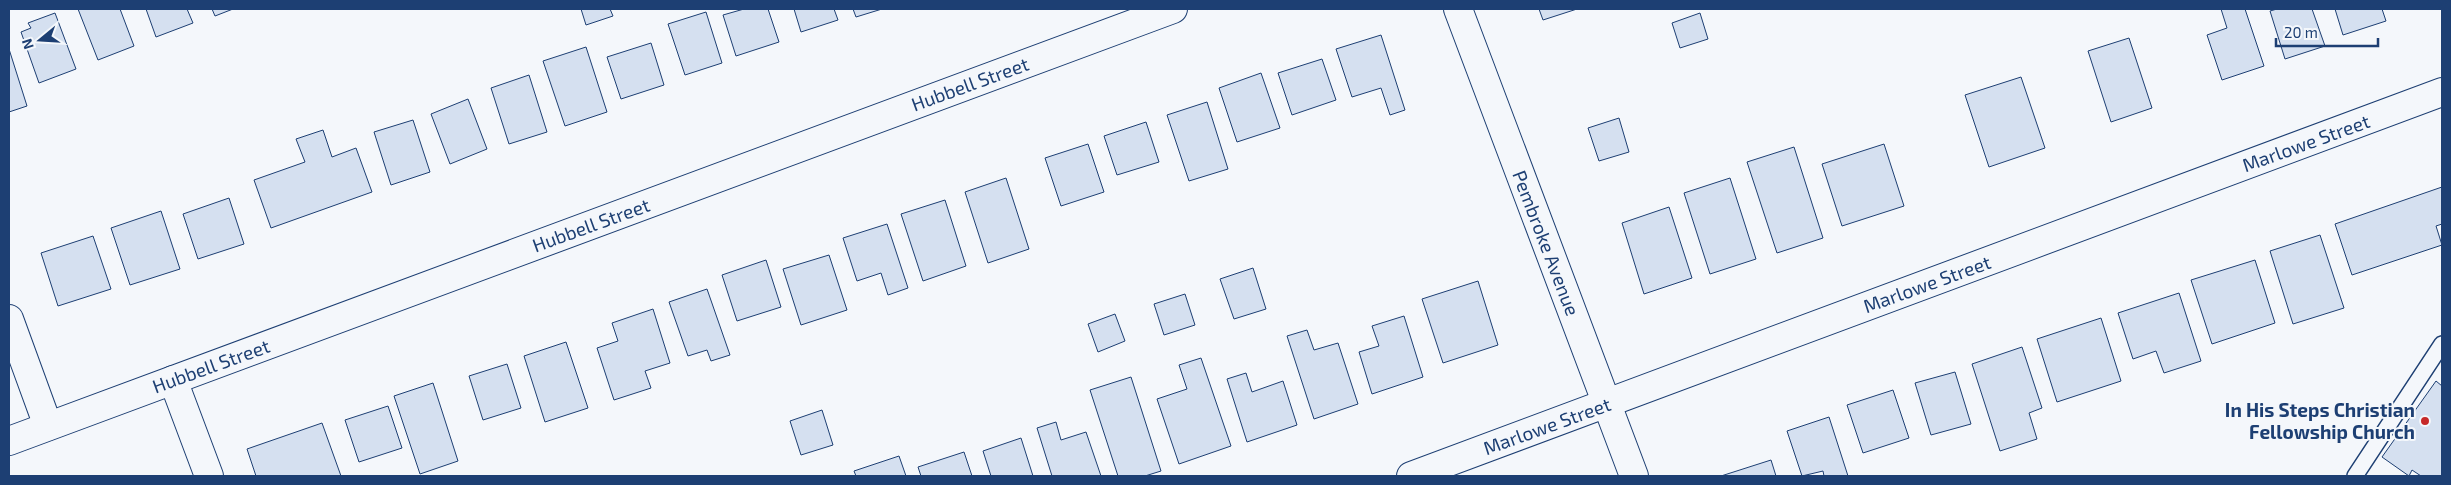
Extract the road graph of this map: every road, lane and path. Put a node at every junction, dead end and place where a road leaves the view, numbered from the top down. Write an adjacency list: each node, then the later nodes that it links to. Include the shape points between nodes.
1 (1173, 9): 6 (street, Hubbell Street)
2 (1458, 9): 7 (street, Pembroke Avenue)
3 (2442, 92): 7 (street, Marlowe Street)
4 (9, 318): 8 (street)
5 (2442, 344): 13 (lane)
6 (174, 380): 8 (street, Hubbell Street); 10 (street)
7 (1607, 404): 11 (street, Marlowe Street); 12 (street, Pembroke Avenue)
8 (48, 426): 9 (street, Hubbell Street)
9 (9, 441)
10 (209, 476)
11 (1411, 476)
12 (1634, 476)
13 (2355, 476)

